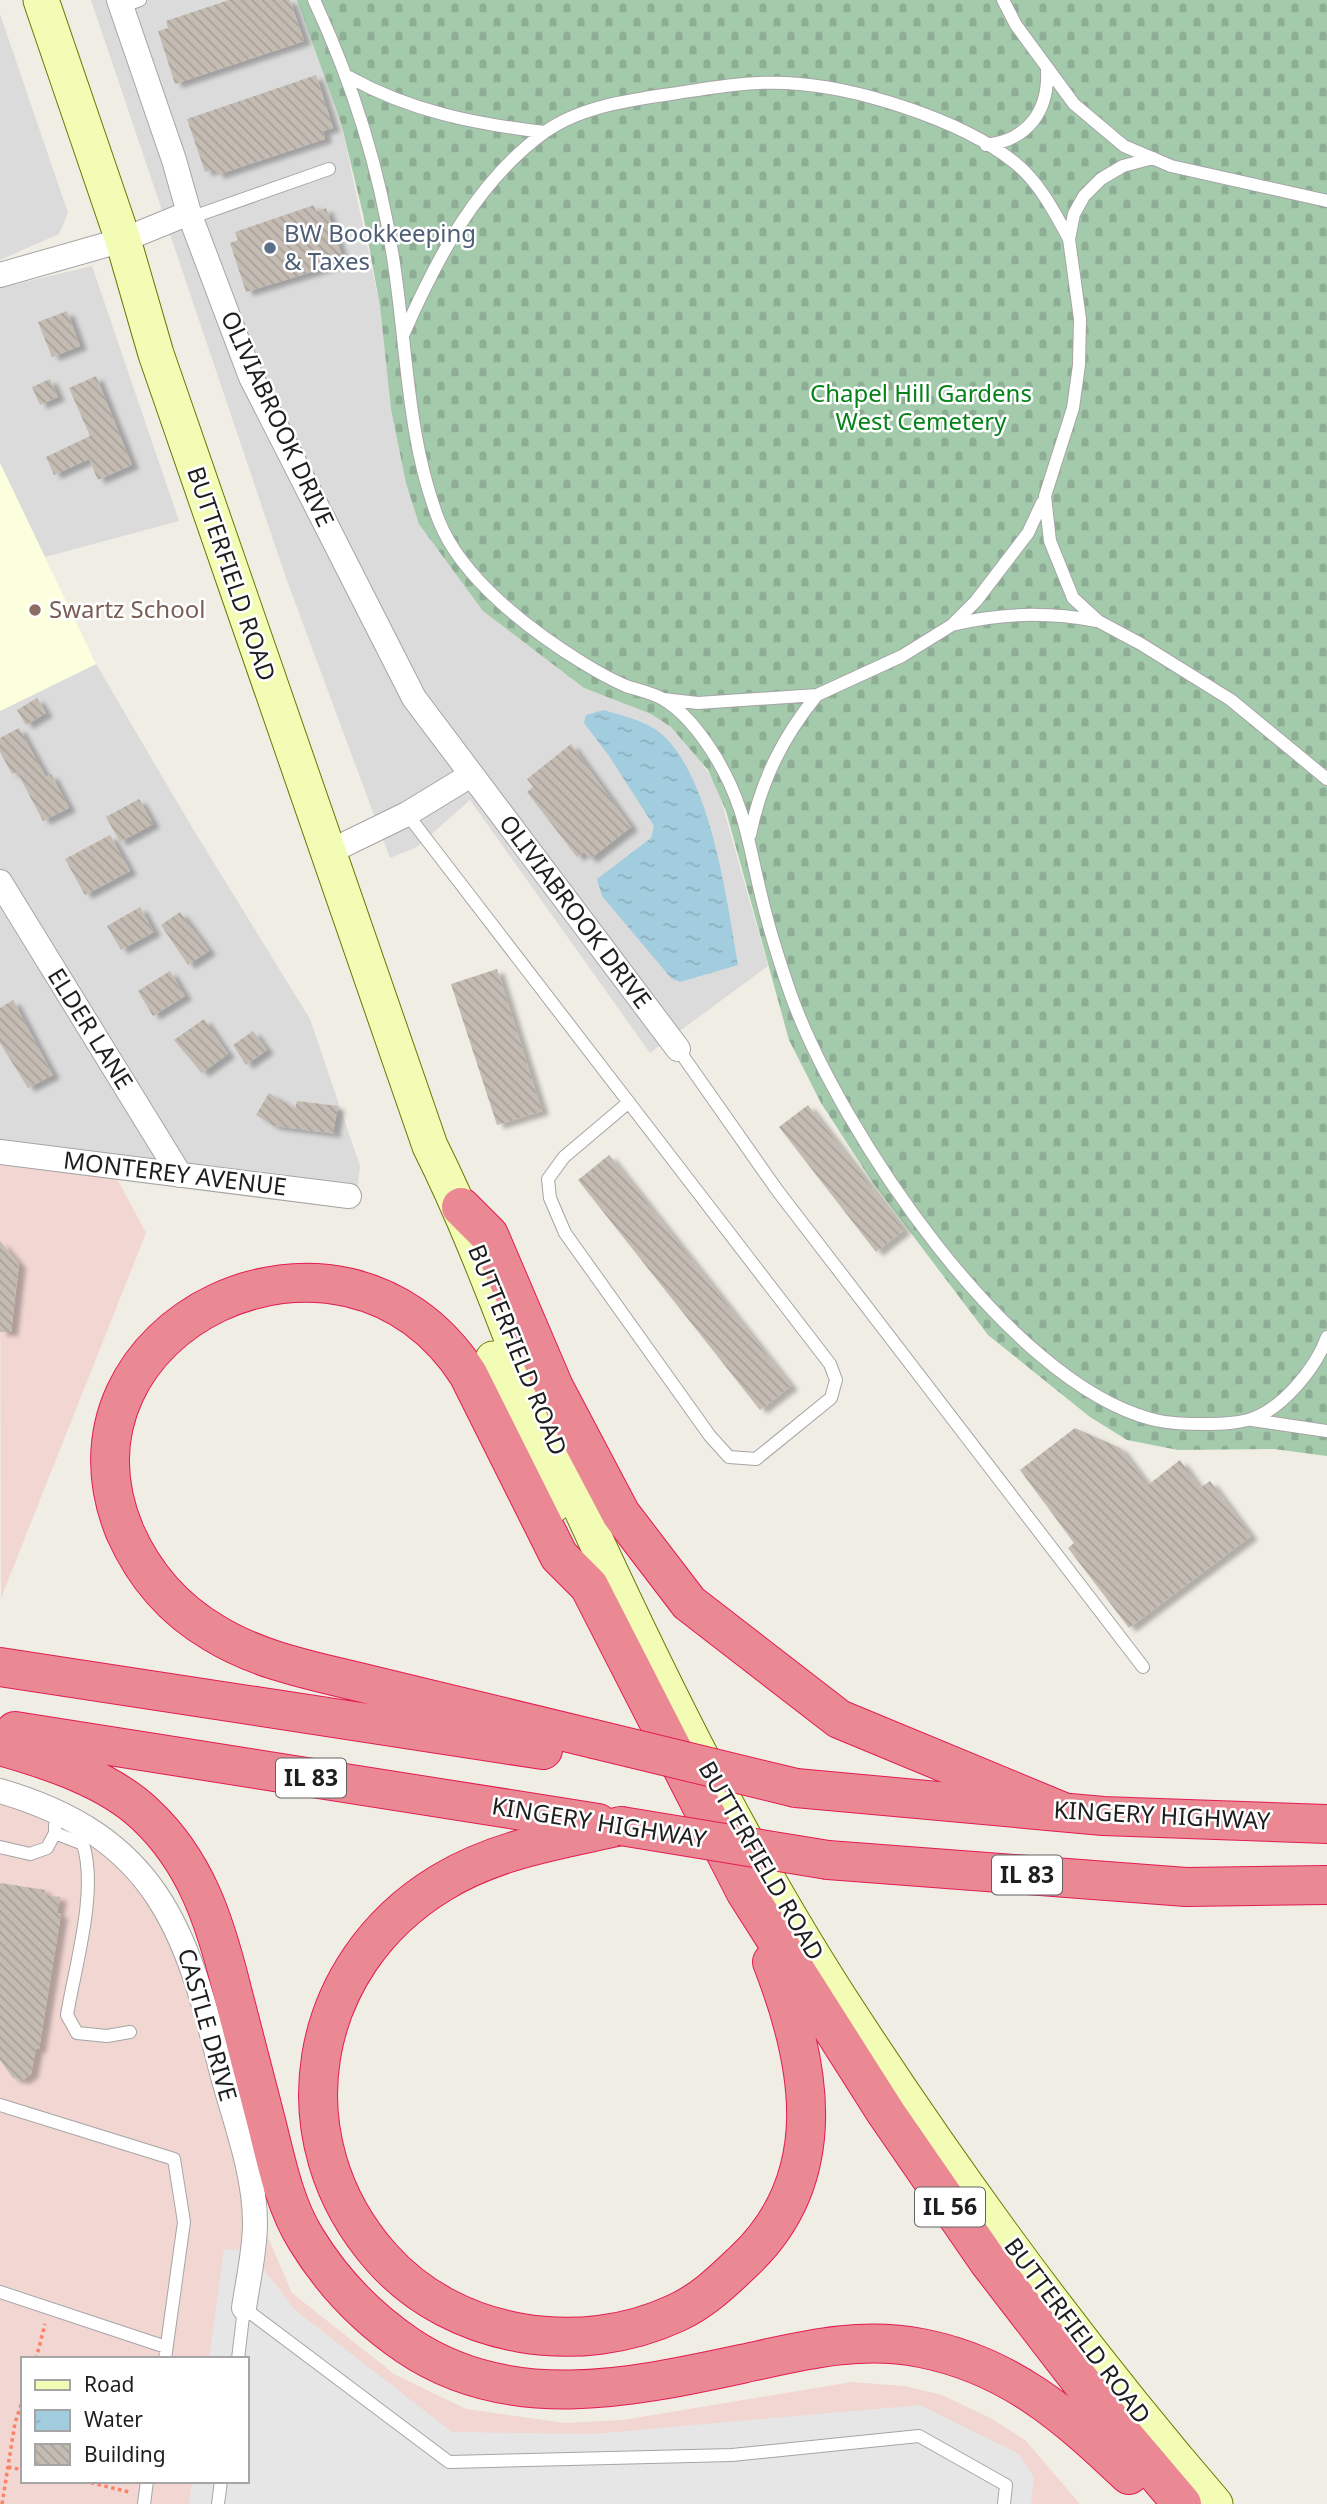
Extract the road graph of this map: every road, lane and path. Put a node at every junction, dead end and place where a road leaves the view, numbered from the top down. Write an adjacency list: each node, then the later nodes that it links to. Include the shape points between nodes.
1 (41, 0): 14 (main road, BUTTERFIELD ROAD / IL 56)
2 (314, 0): 6 (lane)
3 (1003, 0): 5 (lane)
4 (127, 2): 12 (street, OLIVIABROOK DRIVE)
5 (1047, 70): 8 (lane, via 1043,106 1028,127 1014,139); 9 (lane, via 1074,104 1124,146)
6 (349, 77): 7 (lane, via 388,99 422,109); 16 (lane, via 380,190)
7 (544, 132): 8 (lane, via 566,119 610,106 699,89 785,83 887,102); 16 (lane, via 489,185 464,218)
8 (986, 145): 13 (lane, via 1029,177 1050,202)
9 (1153, 158): 11 (lane); 13 (lane, via 1123,166 1084,195 1073,214)
10 (329, 169): 12 (lane)
11 (1326, 202)
12 (190, 216): 14 (street); 22 (street, OLIVIABROOK DRIVE, via 251,377 414,698)
13 (1069, 239): 17 (lane, via 1080,319 1079,365 1073,408)
14 (123, 240): 15 (street); 26 (main road, BUTTERFIELD ROAD / IL 56, via 156,354)
15 (0, 275)
16 (404, 334): 21 (lane, via 426,478 440,524 461,562 493,594 581,662)
17 (1045, 496): 18 (lane, via 1047,530 1061,573 1073,598); 19 (lane, via 1028,533)
18 (1098, 621): 19 (lane, via 1011,616); 23 (lane, via 1231,700)
19 (952, 625): 20 (lane, via 902,656)
20 (817, 695): 21 (lane, via 698,703); 25 (lane, via 779,747)
21 (663, 699): 25 (lane, via 692,723 715,755 737,796)
22 (471, 775): 24 (street); 28 (street, OLIVIABROOK DRIVE)
23 (1327, 779)
24 (407, 814): 26 (street); 29 (lane)
25 (750, 837): 36 (lane, via 760,894 793,1002 840,1099 902,1201 957,1269 1028,1343 1070,1377 1119,1407 1152,1420 1187,1424)
26 (327, 853): 30 (main road, BUTTERFIELD ROAD / IL 56)
27 (0, 883): 32 (street, ELDER LANE)
28 (678, 1049): 40 (lane, via 777,1190)
29 (629, 1102): 29 (lane, via 831,1364 836,1380 831,1398 756,1459 729,1457 710,1436 565,1233 550,1198 548,1179 564,1157)
30 (430, 1146): 34 (main road, BUTTERFIELD ROAD / IL 56); 38 (main road, BUTTERFIELD ROAD / IL 56, via 433,1200 514,1415)
31 (0, 1152): 32 (street, MONTEREY AVENUE)
32 (180, 1175): 33 (street, MONTEREY AVENUE)
33 (349, 1196)
34 (461, 1208): 45 (highway, via 489,1236 554,1387 621,1514 689,1603 839,1720); 72 (main road, BUTTERFIELD ROAD / IL 56, via 580,1506 699,1751 785,1907 853,2020 1040,2287 1133,2409)
35 (1327, 1338): 36 (lane, via 1302,1378 1279,1403)
36 (1252, 1420): 37 (lane)
37 (1327, 1432)
38 (589, 1586): 43 (highway, via 559,1556 453,1351 419,1319 370,1292 334,1284 289,1282 216,1302 163,1340 122,1402 112,1439 117,1513 134,1553 180,1610 214,1633 280,1662); 51 (highway, BUTTERFIELD ROAD / IL 56)
39 (0, 1667): 43 (highway)
40 (1143, 1667)
41 (0, 1729): 48 (highway, KINGERY HIGHWAY / IL 83)
42 (0, 1746): 70 (highway, via 116,1793 145,1814 199,1884 216,1927 280,2179 303,2236 336,2282 376,2322 409,2346 489,2381 541,2390 590,2391 845,2343 922,2348 981,2366 1044,2399)
43 (597, 1749): 45 (highway, KINGERY HIGHWAY, bridge, via 796,1788)
44 (0, 1791): 46 (street, CASTLE DRIVE)
45 (1061, 1811): 47 (highway, KINGERY HIGHWAY, via 1180,1821)
46 (55, 1822): 49 (lane, via 47,1848 30,1854); 52 (lane, via 83,1844 88,1861 67,2015 78,2033 107,2036); 56 (street, CASTLE DRIVE, via 113,1847 169,1912 190,1956 252,2191 255,2224)
47 (1327, 1824)
48 (621, 1826): 50 (highway, KINGERY HIGHWAY / IL 83, bridge, via 828,1860 1186,1887); 51 (highway, via 509,1851 440,1883 381,1931 337,1996 325,2031 319,2071 322,2138 334,2176 347,2209 382,2258 441,2304 507,2330 543,2336 613,2335 656,2321 702,2298 751,2254 777,2219 792,2190 808,2130 808,2098 785,1995)
49 (0, 1847)
50 (1327, 1885)
51 (745, 1891): 71 (highway, BUTTERFIELD ROAD / IL 56, via 886,2113 988,2261)
52 (130, 2032)
53 (0, 2105): 57 (lane, via 174,2159 184,2222)
54 (0, 2292): 55 (lane)
55 (48, 2308): 57 (lane); 58 (path)
56 (244, 2308): 59 (lane); 69 (lane, via 449,2462 732,2455 919,2436 1006,2485)
57 (165, 2353)
58 (37, 2357)
59 (237, 2357)
60 (21, 2408): 61 (path)
61 (8, 2467): 62 (path); 67 (path)
62 (21, 2470)
63 (93, 2483): 66 (path, via 128,2491)
64 (146, 2483): 66 (lane)
65 (221, 2483): 68 (lane)
66 (139, 2501)
67 (2, 2504)
68 (218, 2504)
69 (1004, 2504)
70 (1160, 2504)
71 (1182, 2504)
72 (1215, 2504)

